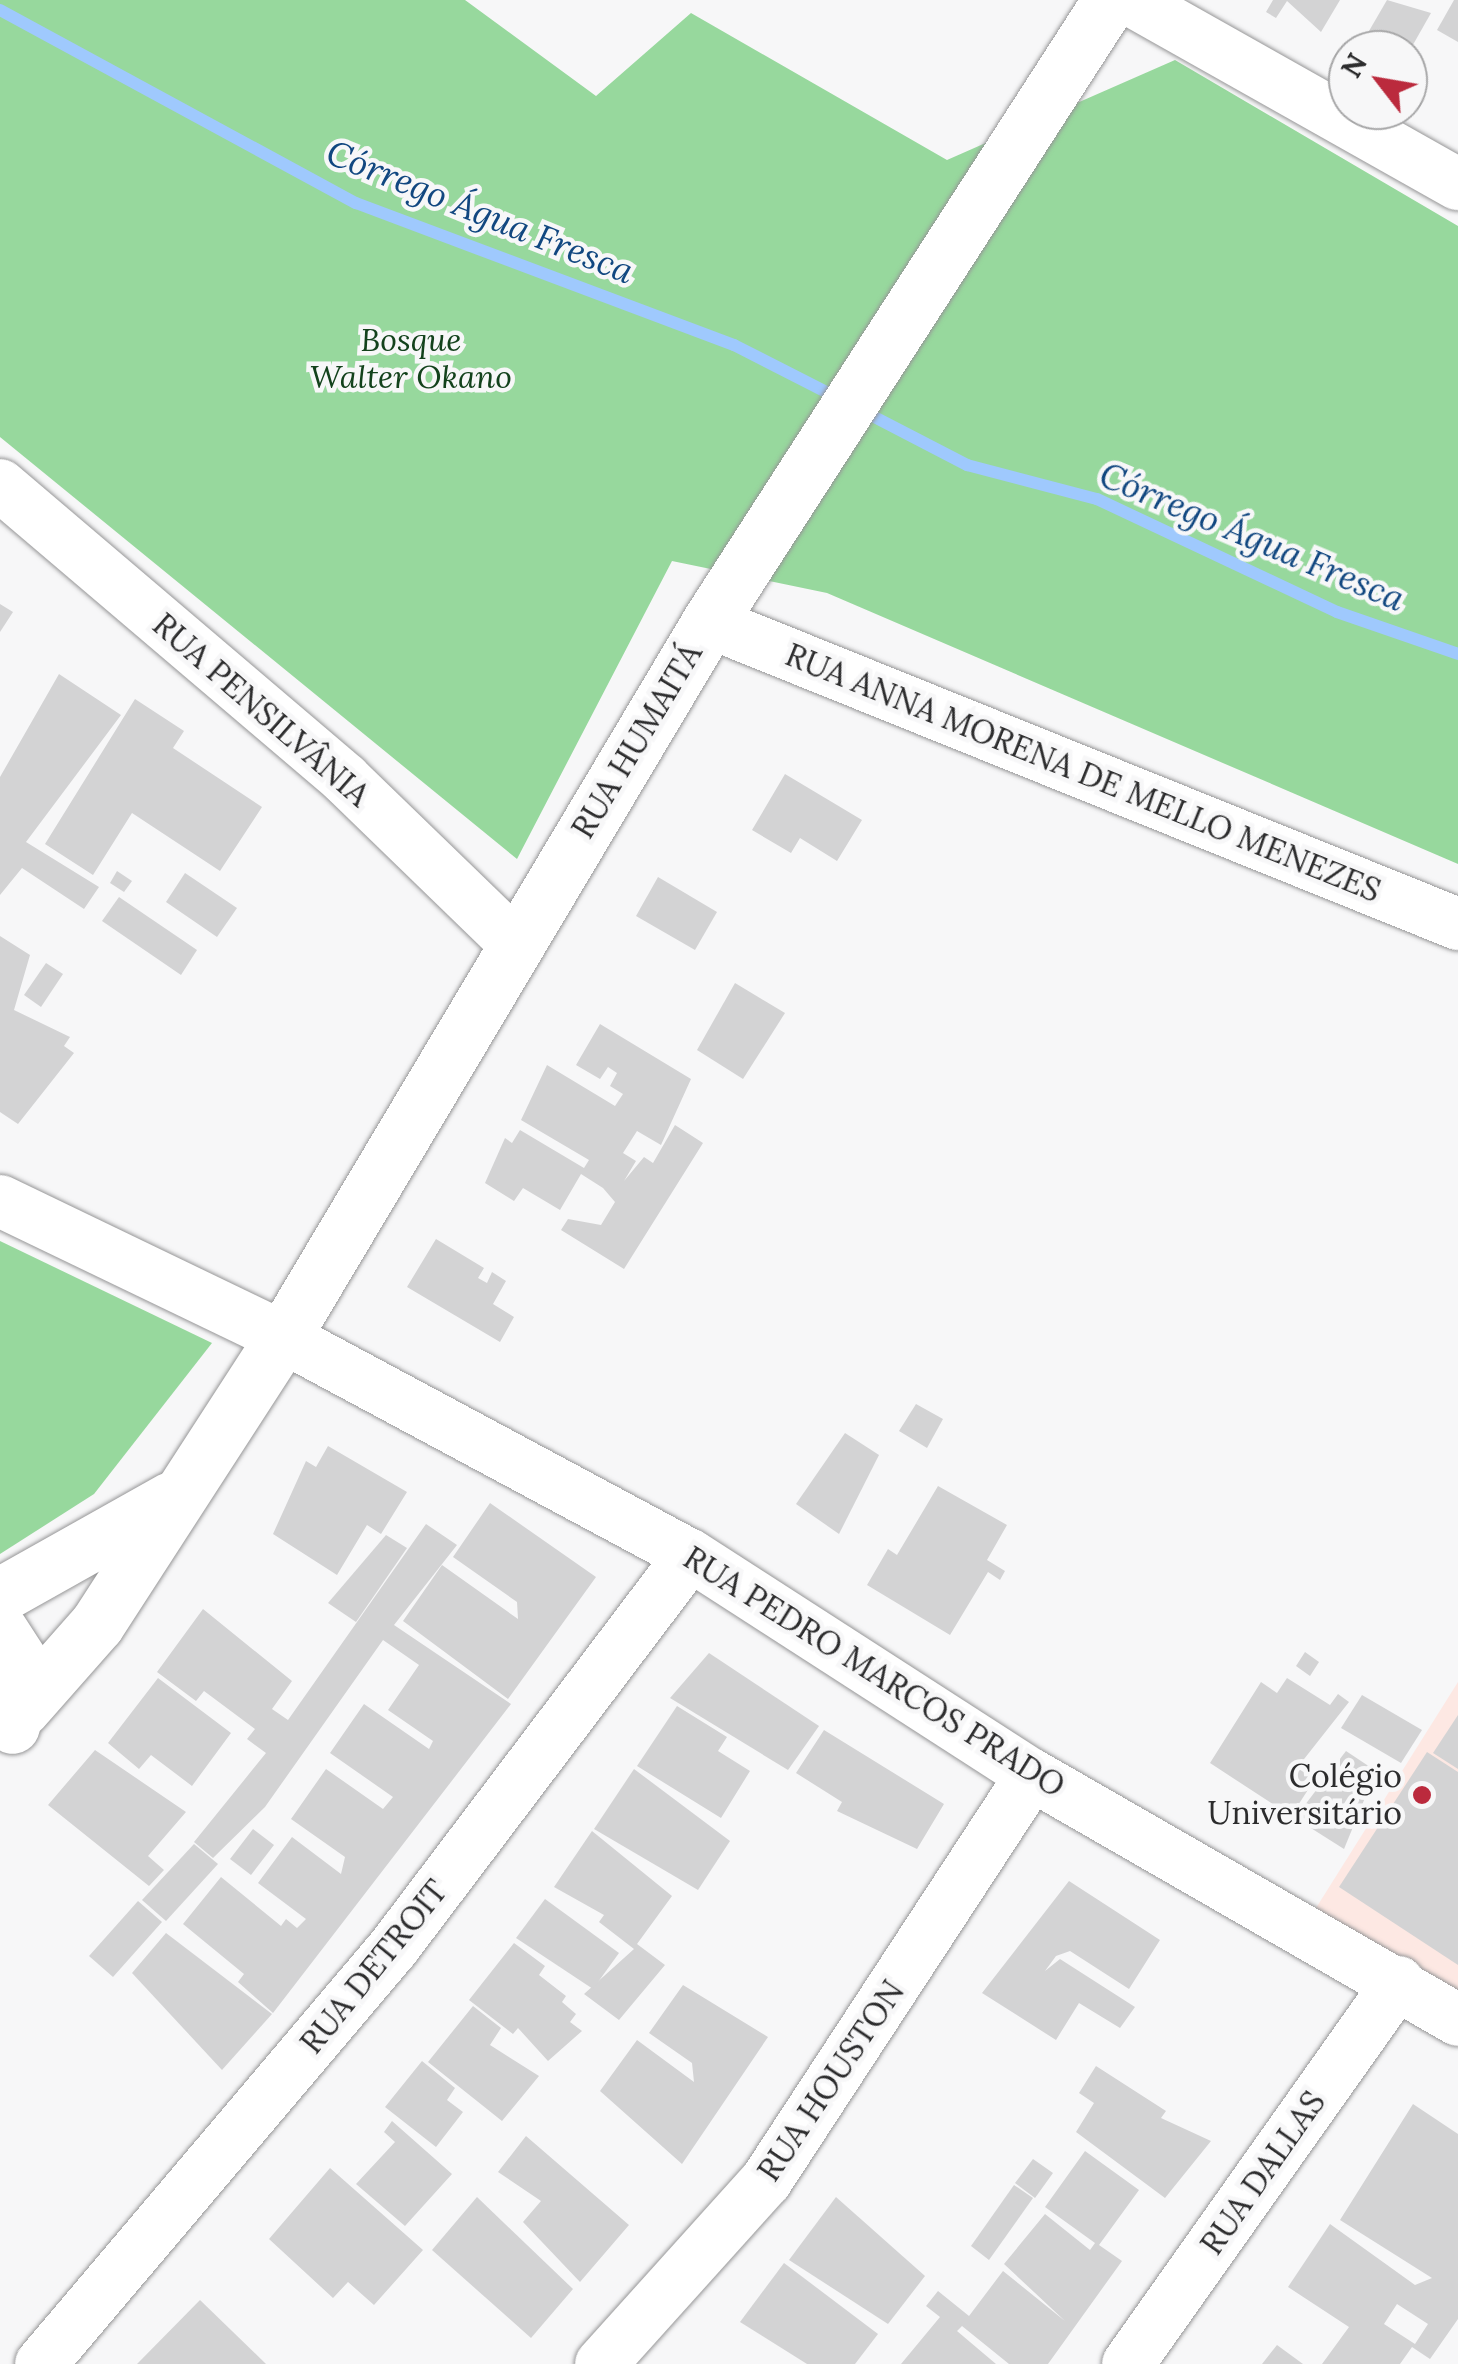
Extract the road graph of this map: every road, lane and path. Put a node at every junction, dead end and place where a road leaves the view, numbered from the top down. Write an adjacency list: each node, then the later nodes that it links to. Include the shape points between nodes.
1 (1110, 0): 5 (main road, RUA HUMAITÁ)
2 (1130, 0): 3 (street)
3 (1458, 184)
4 (0, 485): 7 (street, RUA PENSILVÂNIA, via 346,780)
5 (709, 622): 6 (street, RUA ANNA MORENA DE MELLO MENEZES); 7 (main road, RUA HUMAITÁ)
6 (1458, 924)
7 (514, 944): 9 (main road, RUA HUMAITÁ)
8 (0, 1201): 9 (street, RUA PEDRO MARCOS PRADO)
9 (283, 1336): 10 (main road, RUA HUMAITÁ); 11 (street, RUA PEDRO MARCOS PRADO)
10 (182, 1492): 12 (main road, RUA HUMAITÁ); 14 (main road, RUA HUMAITÁ, via 97,1624)
11 (690, 1555): 15 (street, RUA PEDRO MARCOS PRADO); 18 (street, RUA DETROIT, via 394,1947)
12 (0, 1595)
13 (0, 1630): 14 (main road, via 24,1667)
14 (11, 1724)
15 (1032, 1775): 16 (street, RUA PEDRO MARCOS PRADO); 19 (street, RUA HOUSTON, via 766,2182)
16 (1398, 1982): 17 (street, RUA PEDRO MARCOS PRADO); 20 (street, RUA DALLAS)
17 (1458, 2020)
18 (40, 2364)
19 (601, 2364)
20 (1128, 2364)

